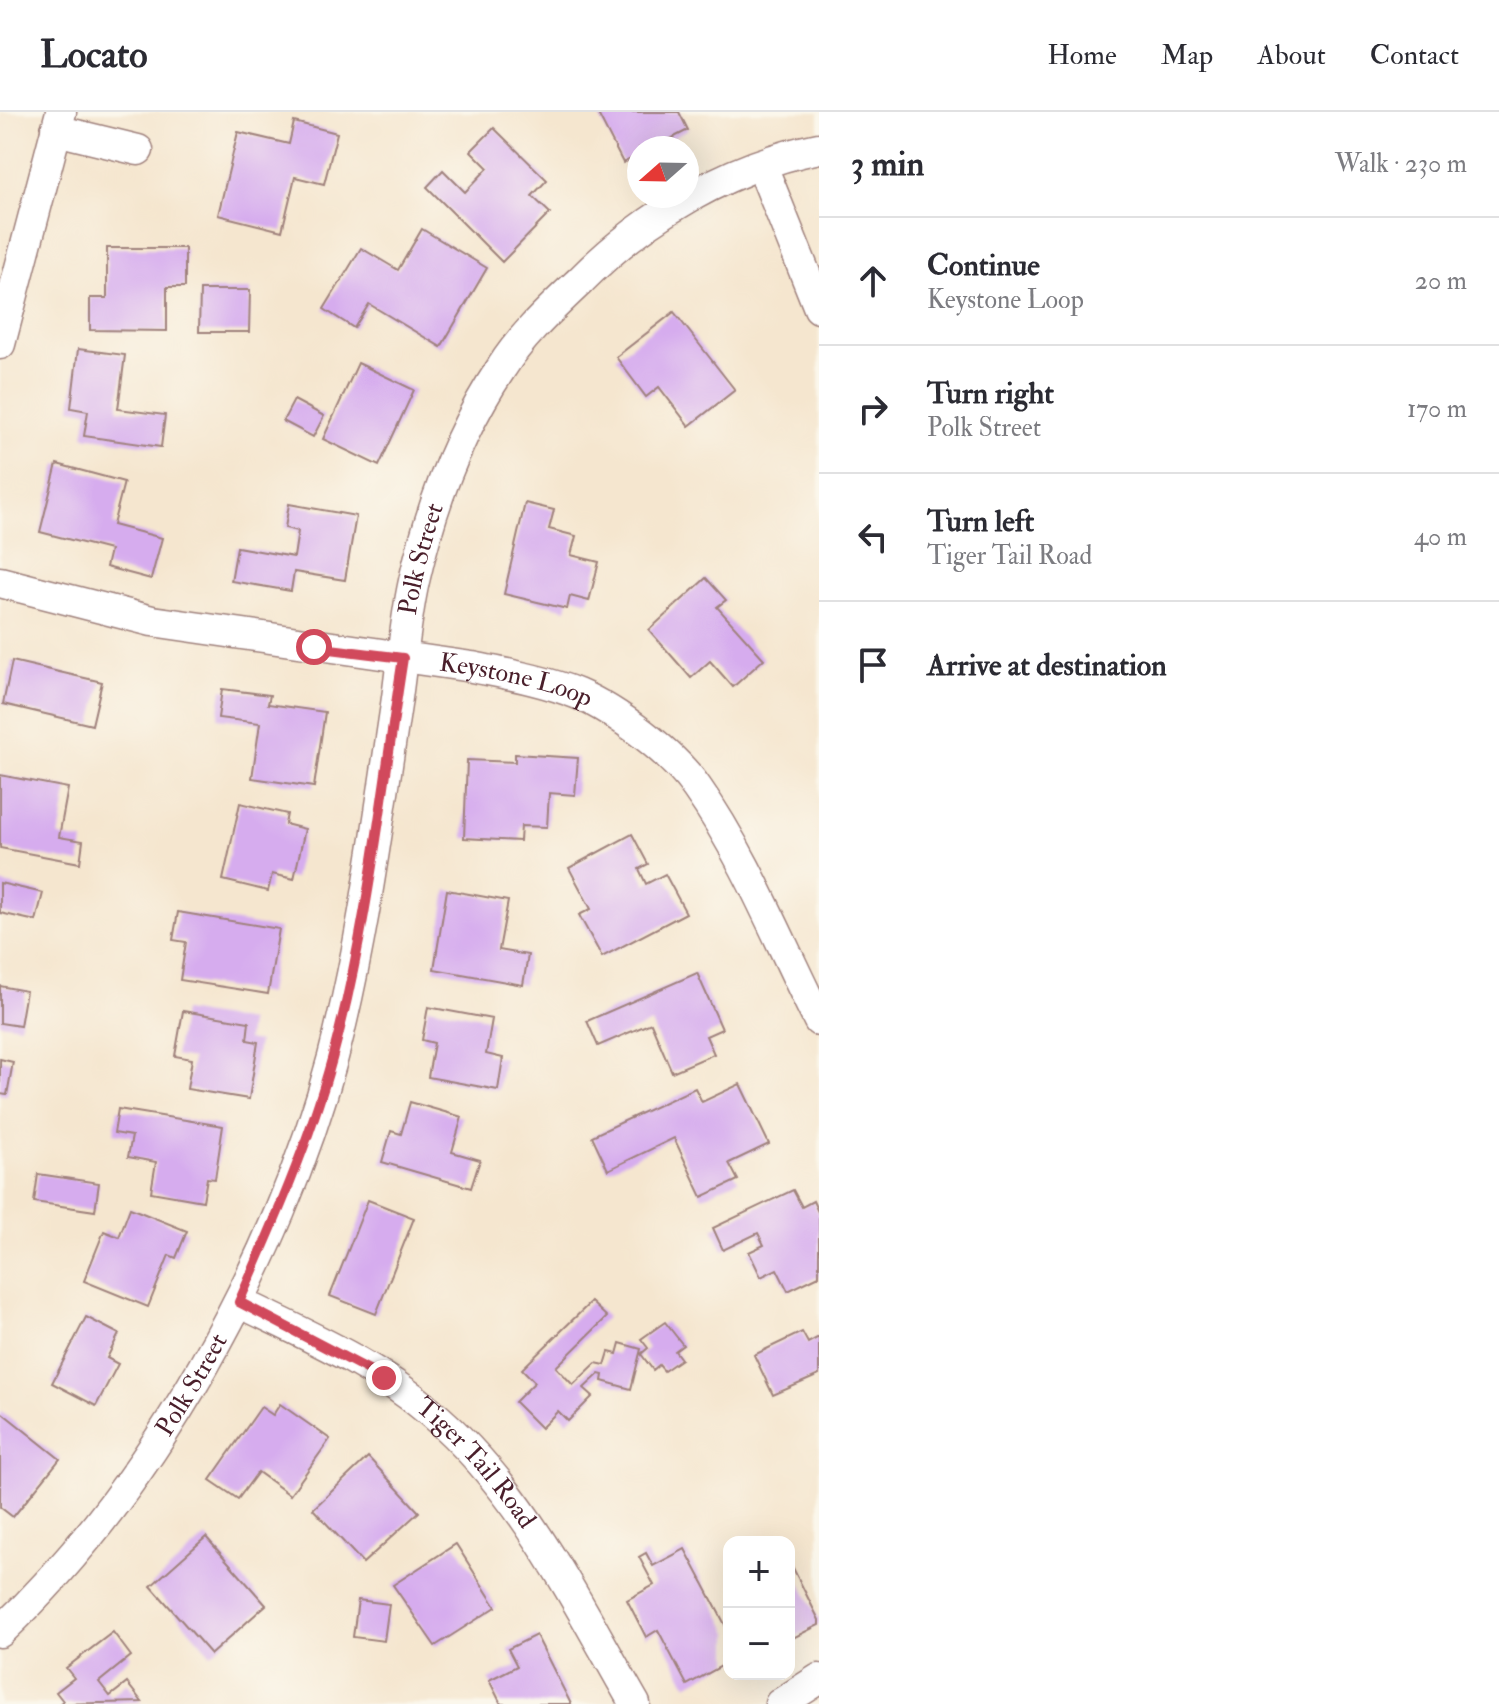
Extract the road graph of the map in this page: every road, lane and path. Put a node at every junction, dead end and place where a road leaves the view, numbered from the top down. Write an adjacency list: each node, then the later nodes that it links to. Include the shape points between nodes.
1 (59, 121): 3 (street); 6 (street)
2 (819, 148): 4 (street, Polk Street)
3 (138, 150)
4 (762, 166): 5 (street); 8 (street, Polk Street, via 720,182 631,233 550,310 503,364 467,427 431,515 413,586)
5 (819, 308)
6 (0, 344)
7 (0, 582): 8 (street, Keystone Loop, via 152,621)
8 (403, 658): 9 (street, Keystone Loop, via 520,676 580,695 648,738 696,786 723,830); 10 (street, Polk Street, via 361,931 332,1059 291,1183)
9 (819, 1021)
10 (239, 1302): 11 (street, Polk Street, via 176,1412 112,1505); 13 (street, Tiger Tail Road, via 384,1378 429,1411 496,1477 544,1546)
11 (0, 1632)
12 (819, 1679): 14 (street)
13 (635, 1704)
14 (780, 1704)

